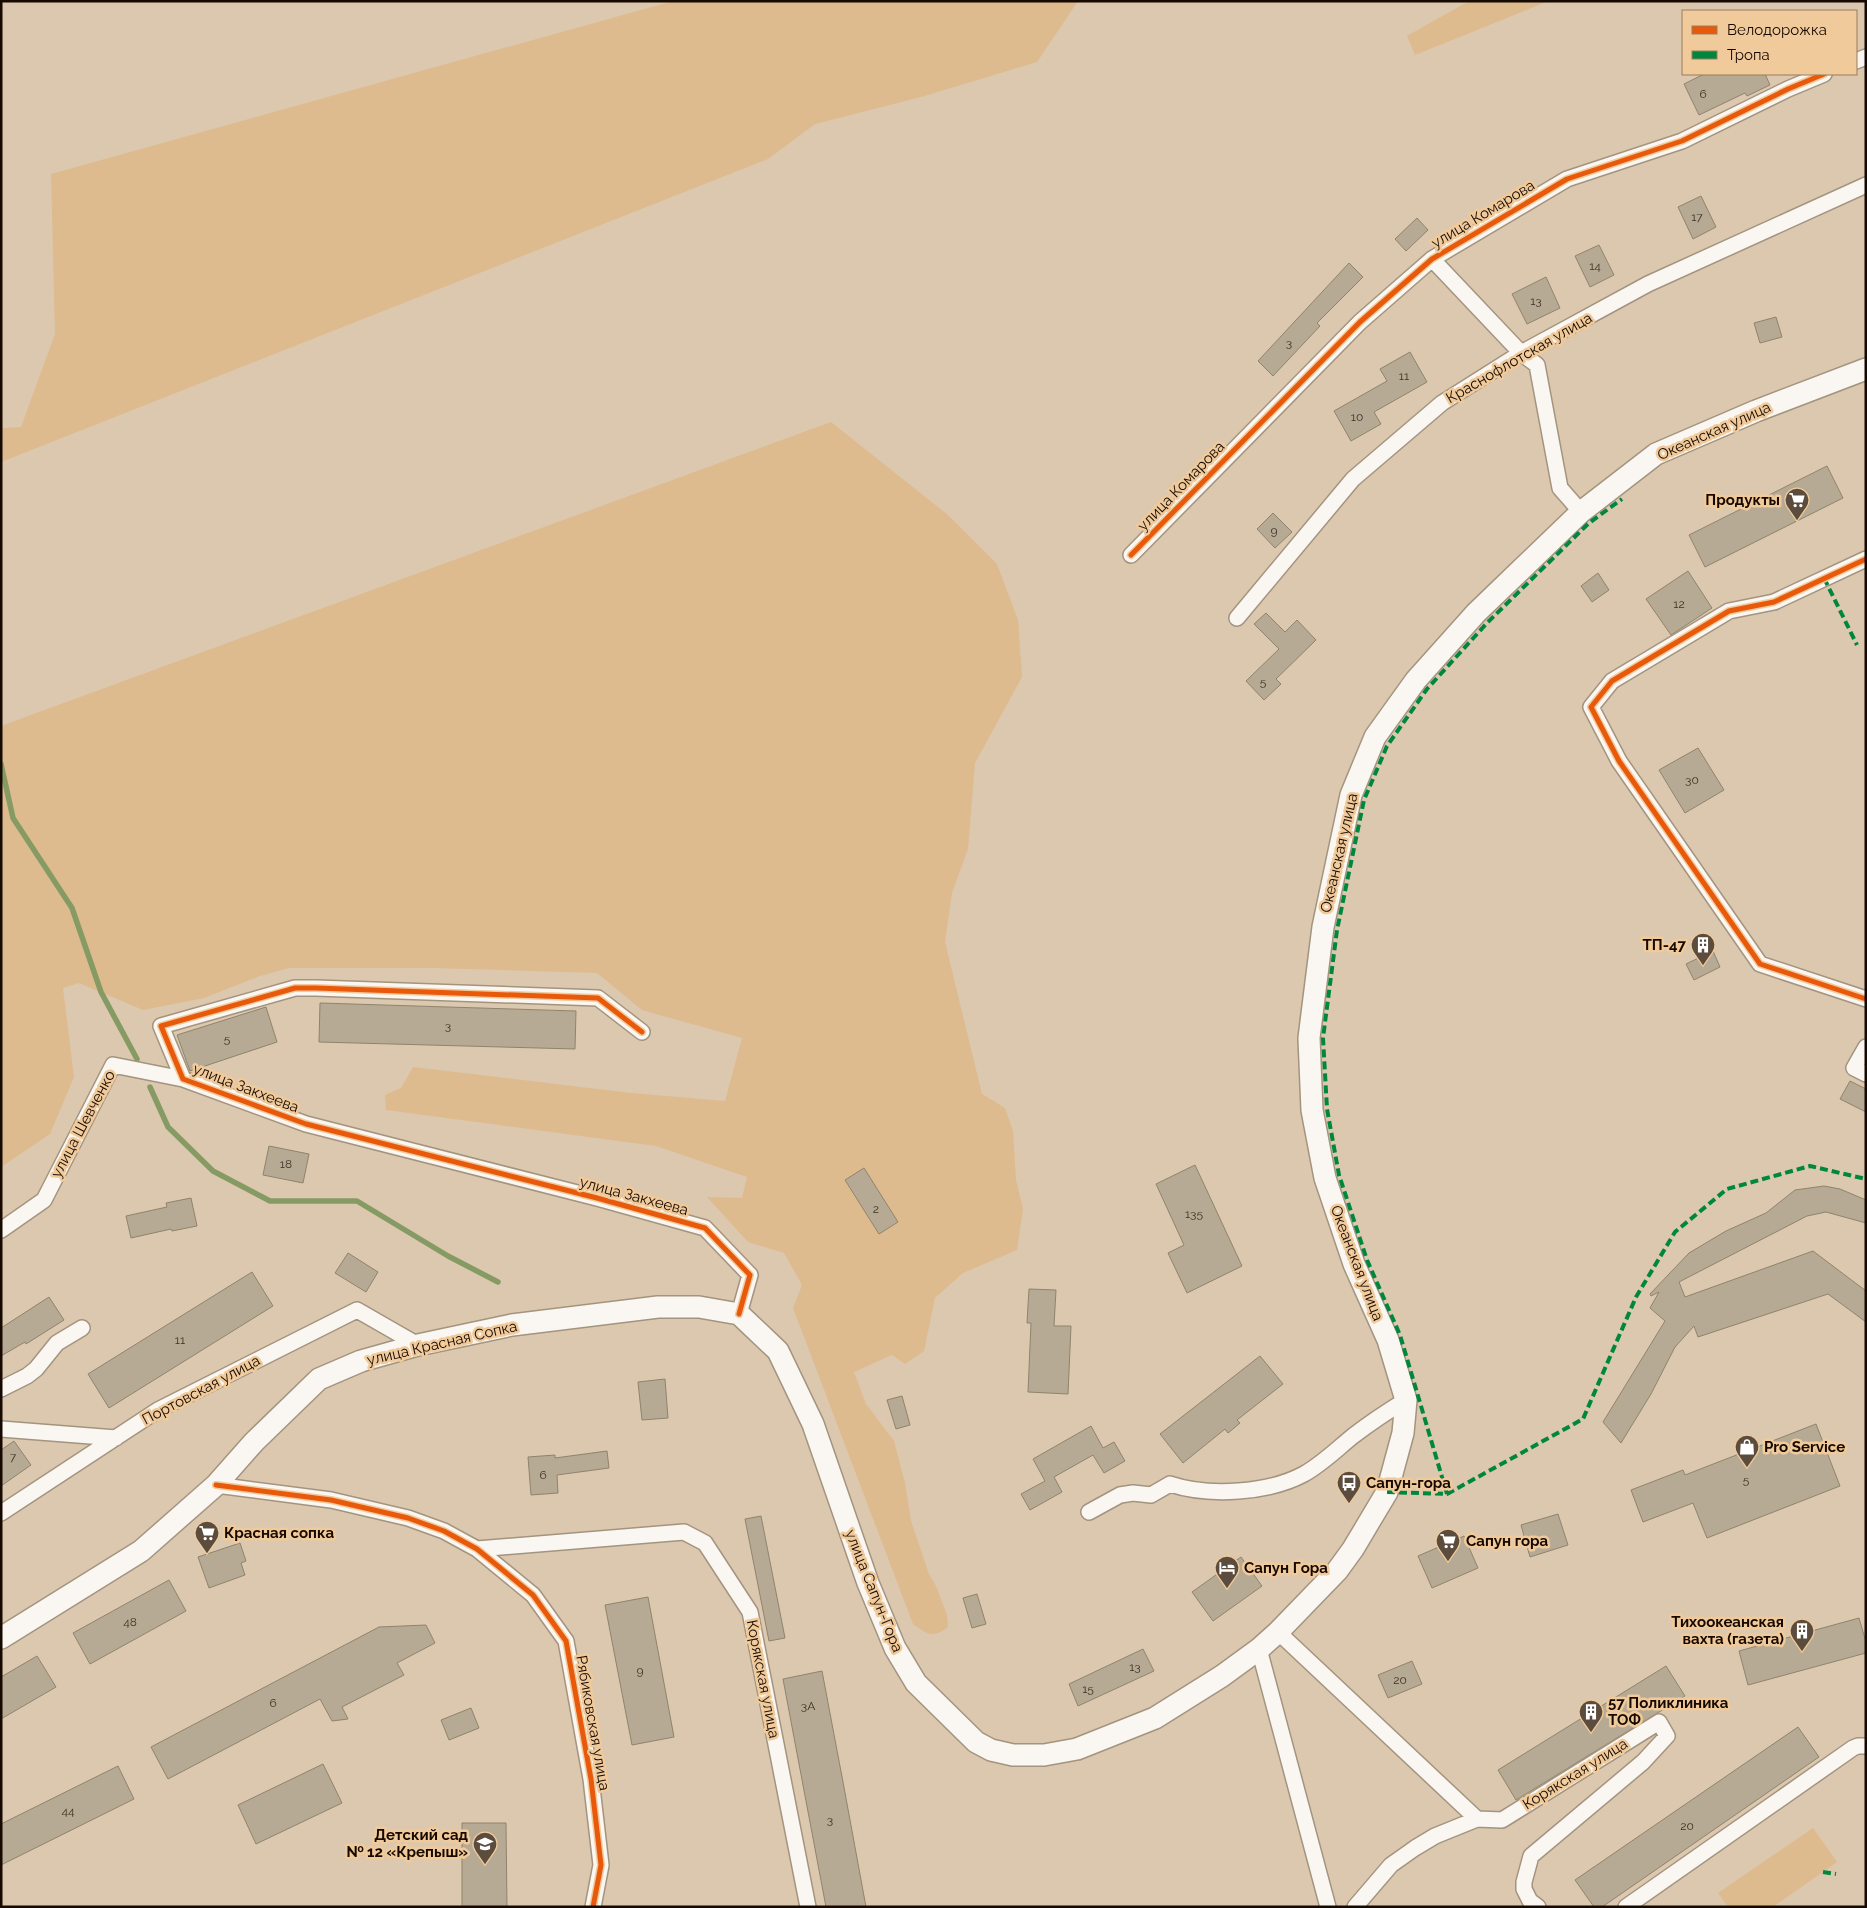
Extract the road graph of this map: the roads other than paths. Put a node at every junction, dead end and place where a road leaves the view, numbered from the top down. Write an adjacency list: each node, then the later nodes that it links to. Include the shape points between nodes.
1 (1822, 75): 3 (street, улица Комарова, via 1682,141 1567,178)
2 (1866, 185): 4 (street, Краснофлотская улица, via 1648,284)
3 (1432, 259): 4 (street); 7 (street, улица Комарова, via 1360,322)
4 (1521, 353): 6 (street, via 1537,365 1560,488); 9 (street, Краснофлотская улица, via 1442,403 1353,479)
5 (1866, 369): 6 (main road, Океанская улица, via 1656,454)
6 (1580, 512): 20 (main road, Океанская улица, via 1476,613 1416,680 1375,737 1351,795 1323,927 1309,1038 1312,1110 1326,1178 1354,1264 1388,1340)
7 (1131, 554)
8 (1866, 559): 10 (street, via 1774,602 1729,611 1612,681 1591,707 1619,761 1760,964)
9 (1236, 618)
10 (1866, 999)
11 (642, 1032): 14 (street, улица Закхеева, via 598,998 295,988 161,1026)
12 (1866, 1047): 13 (street, via 1854,1068)
13 (1866, 1074)
14 (183, 1079): 15 (street, улица Шевченко, via 114,1065 44,1200); 16 (street, улица Закхеева, via 306,1124 705,1228 750,1275)
15 (1, 1230)
16 (739, 1314): 18 (main road, улица Красная Сопка, via 699,1307 658,1307 512,1325); 30 (main road, улица Сапун-Гора, via 778,1351 813,1424 868,1583 895,1648 916,1683 976,1742 991,1750 1013,1755 1044,1755 1077,1749 1155,1718)
17 (82, 1328): 19 (street, via 57,1343 27,1376)
18 (418, 1345): 23 (street, Портовская улица, via 357,1310 158,1410); 24 (main road, улица Красная Сопка, via 361,1361 319,1379 254,1442)
19 (1, 1389)
20 (1406, 1400): 22 (main road, Океанская улица); 25 (street, via 1311,1470 1285,1482 1219,1491 1194,1490 1170,1484 1151,1495 1120,1495)
21 (1, 1429): 23 (street)
22 (1404, 1433): 28 (main road, улица Сапун-Гора, via 1387,1492 1353,1549 1337,1571)
23 (116, 1438): 26 (street, Портовская улица)
24 (216, 1485): 27 (street, Рябиковская улица, via 331,1500 408,1518 444,1531); 29 (main road, улица Красная Сопка, via 141,1551)
25 (1089, 1512)
26 (1, 1513)
27 (477, 1549): 33 (street, Рябиковская улица, via 533,1595 566,1641 591,1779 601,1865); 34 (street, Корякская улица, via 684,1532 705,1543 750,1612)
28 (1278, 1632): 30 (main road, улица Сапун-Гора); 32 (street)
29 (1, 1638)
30 (1259, 1649): 35 (street)
31 (1866, 1746): 38 (street, via 1853,1748)
32 (1477, 1819): 36 (street, Корякская улица, via 1435,1836 1391,1865); 37 (street, Корякская улица, via 1502,1820 1659,1722 1668,1736 1643,1762 1531,1856 1524,1889 1530,1901)
33 (592, 1907)
34 (808, 1907)
35 (1328, 1907)
36 (1355, 1907)
37 (1538, 1907)
38 (1626, 1907)

